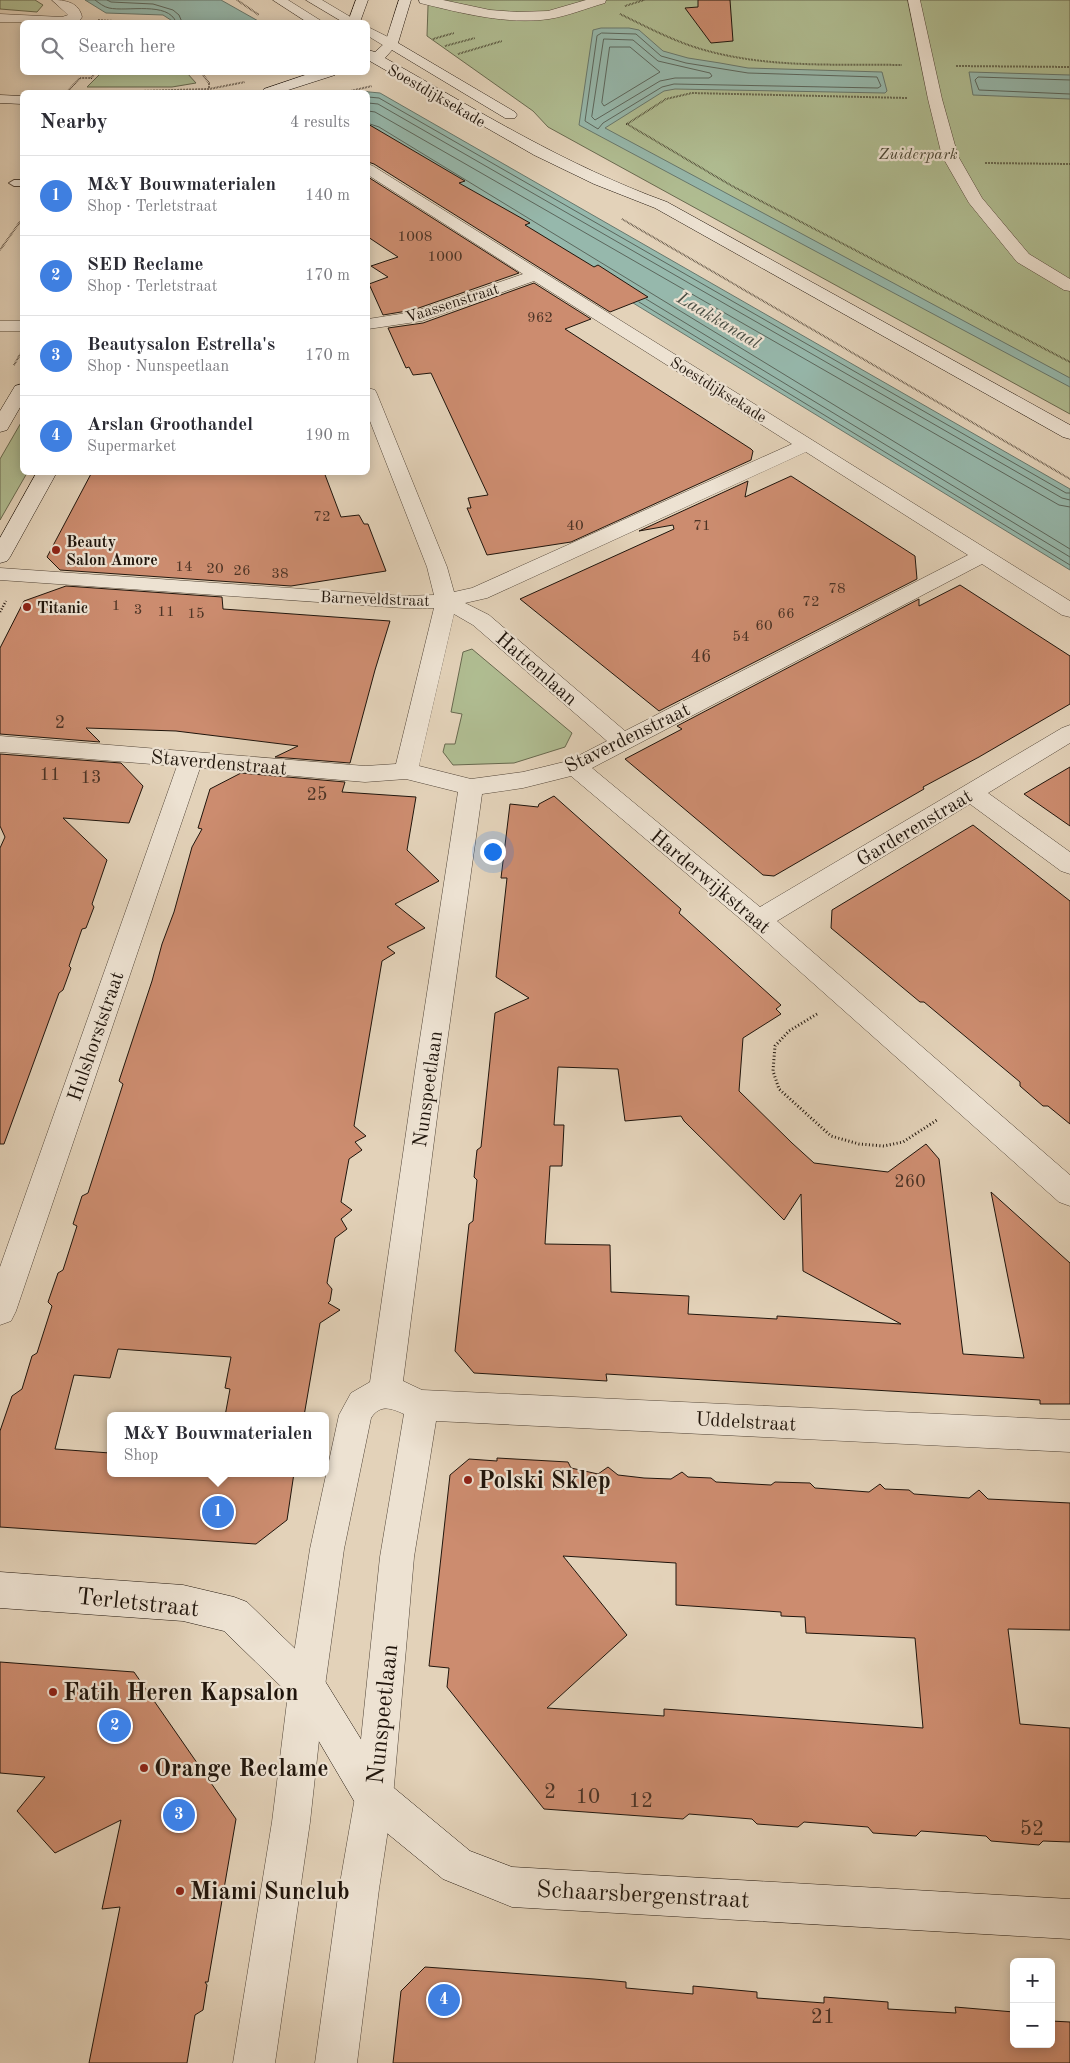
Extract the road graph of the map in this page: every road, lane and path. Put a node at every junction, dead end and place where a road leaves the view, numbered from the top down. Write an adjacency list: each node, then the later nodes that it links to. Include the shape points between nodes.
1 (58, 0): 16 (street, via 74,11 75,17)
2 (237, 0): 14 (path)
3 (279, 0): 17 (street)
4 (312, 0): 18 (street)
5 (362, 0): 19 (street)
6 (405, 0): 21 (street)
7 (425, 0): 12 (street, via 490,14)
8 (569, 0): 12 (street)
9 (600, 0): 12 (street, via 549,15)
10 (914, 0): 23 (street)
11 (620, 14): 23 (path, via 690,46 729,56 770,62)
12 (517, 16)
13 (0, 18): 15 (street)
14 (265, 18)
15 (42, 20)
16 (66, 20)
17 (313, 20)
18 (349, 20)
19 (354, 20)
20 (370, 32): 21 (street, Soestdijksekade)
21 (391, 44): 22 (street); 37 (street, Soestdijksekade)
22 (370, 60): 42 (street, Soestdijksekade, via 410,77 514,138 628,194)
23 (928, 66): 24 (path); 35 (street)
24 (1070, 67)
25 (93, 75): 30 (path, via 80,78)
26 (203, 75): 29 (path)
27 (323, 75): 32 (street)
28 (374, 85): 33 (path)
29 (209, 89): 31 (path)
30 (69, 90)
31 (199, 90)
32 (276, 90)
33 (354, 90)
34 (0, 99): 36 (street)
35 (935, 99): 49 (street, via 950,156 976,200 1023,258); 53 (path, via 692,93 666,99 627,124 732,186)
36 (20, 100)
37 (525, 124)
38 (585, 157): 42 (street, Soestdijksekade, via 644,191)
39 (1070, 164): 41 (path, via 982,163)
40 (370, 170): 48 (street, Soestdijksekade)
41 (986, 170)
42 (661, 206): 57 (street, Soestdijksekade)
43 (616, 215): 60 (path)
44 (20, 222): 46 (path)
45 (0, 243): 46 (path)
46 (5, 243): 47 (path)
47 (0, 250)
48 (535, 275): 50 (street, Vaassenstraat, via 416,317); 58 (street, Soestdijksekade)
49 (1070, 286)
50 (370, 324)
51 (0, 326): 52 (street)
52 (20, 326)
53 (1070, 362)
54 (20, 393): 56 (street)
55 (370, 399): 64 (street, via 437,567)
56 (0, 426)
57 (1070, 433)
58 (808, 444): 61 (street, Soestdijksekade); 64 (street, Barneveldstraat, via 479,593)
59 (44, 475): 62 (street)
60 (1070, 479)
61 (982, 556): 65 (street, Soestdijksekade); 67 (street, Staverdenstraat)
62 (0, 557)
63 (0, 574): 64 (street, Barneveldstraat, via 404,602)
64 (446, 601): 67 (street, Hattemlaan, via 481,620); 71 (street)
65 (1070, 610)
66 (1070, 733): 73 (street, Garderenstraat)
67 (623, 742): 70 (street, Staverdenstraat)
68 (0, 744): 69 (street, Staverdenstraat)
69 (191, 761): 71 (street, Staverdenstraat, via 365,774); 79 (street, Hulshorststraat)
70 (575, 767): 72 (street, Staverdenstraat, via 522,780); 75 (street, Harderwijkstraat)
71 (406, 771): 72 (street, Staverdenstraat)
72 (471, 787): 80 (street, Nunspeetlaan)
73 (971, 792): 74 (street); 75 (street, Garderenstraat)
74 (1070, 865)
75 (759, 920): 76 (street, Harderwijkstraat)
76 (845, 996): 77 (street, Harderwijkstraat); 77 (path, via 788,1031 775,1046 773,1071 780,1090 831,1136 859,1144 884,1146 903,1142)
77 (966, 1102): 78 (street, Harderwijkstraat)
78 (1070, 1193)
79 (0, 1311)
80 (385, 1391): 81 (street); 84 (street, via 363,1401 355,1415 327,1550)
81 (422, 1405): 82 (street, Uddelstraat); 85 (street, Nunspeetlaan, via 397,1557)
82 (1070, 1436)
83 (0, 1590): 84 (street, Terletstraat, via 183,1603 234,1615)
84 (307, 1686): 85 (street, Schaarsbergenstraat); 87 (street, via 291,1822)
85 (374, 1797): 86 (street, Schaarsbergenstraat, via 457,1865 512,1887); 88 (street, Nunspeetlaan)
86 (1070, 1919)
87 (254, 2063)
88 (336, 2063)

